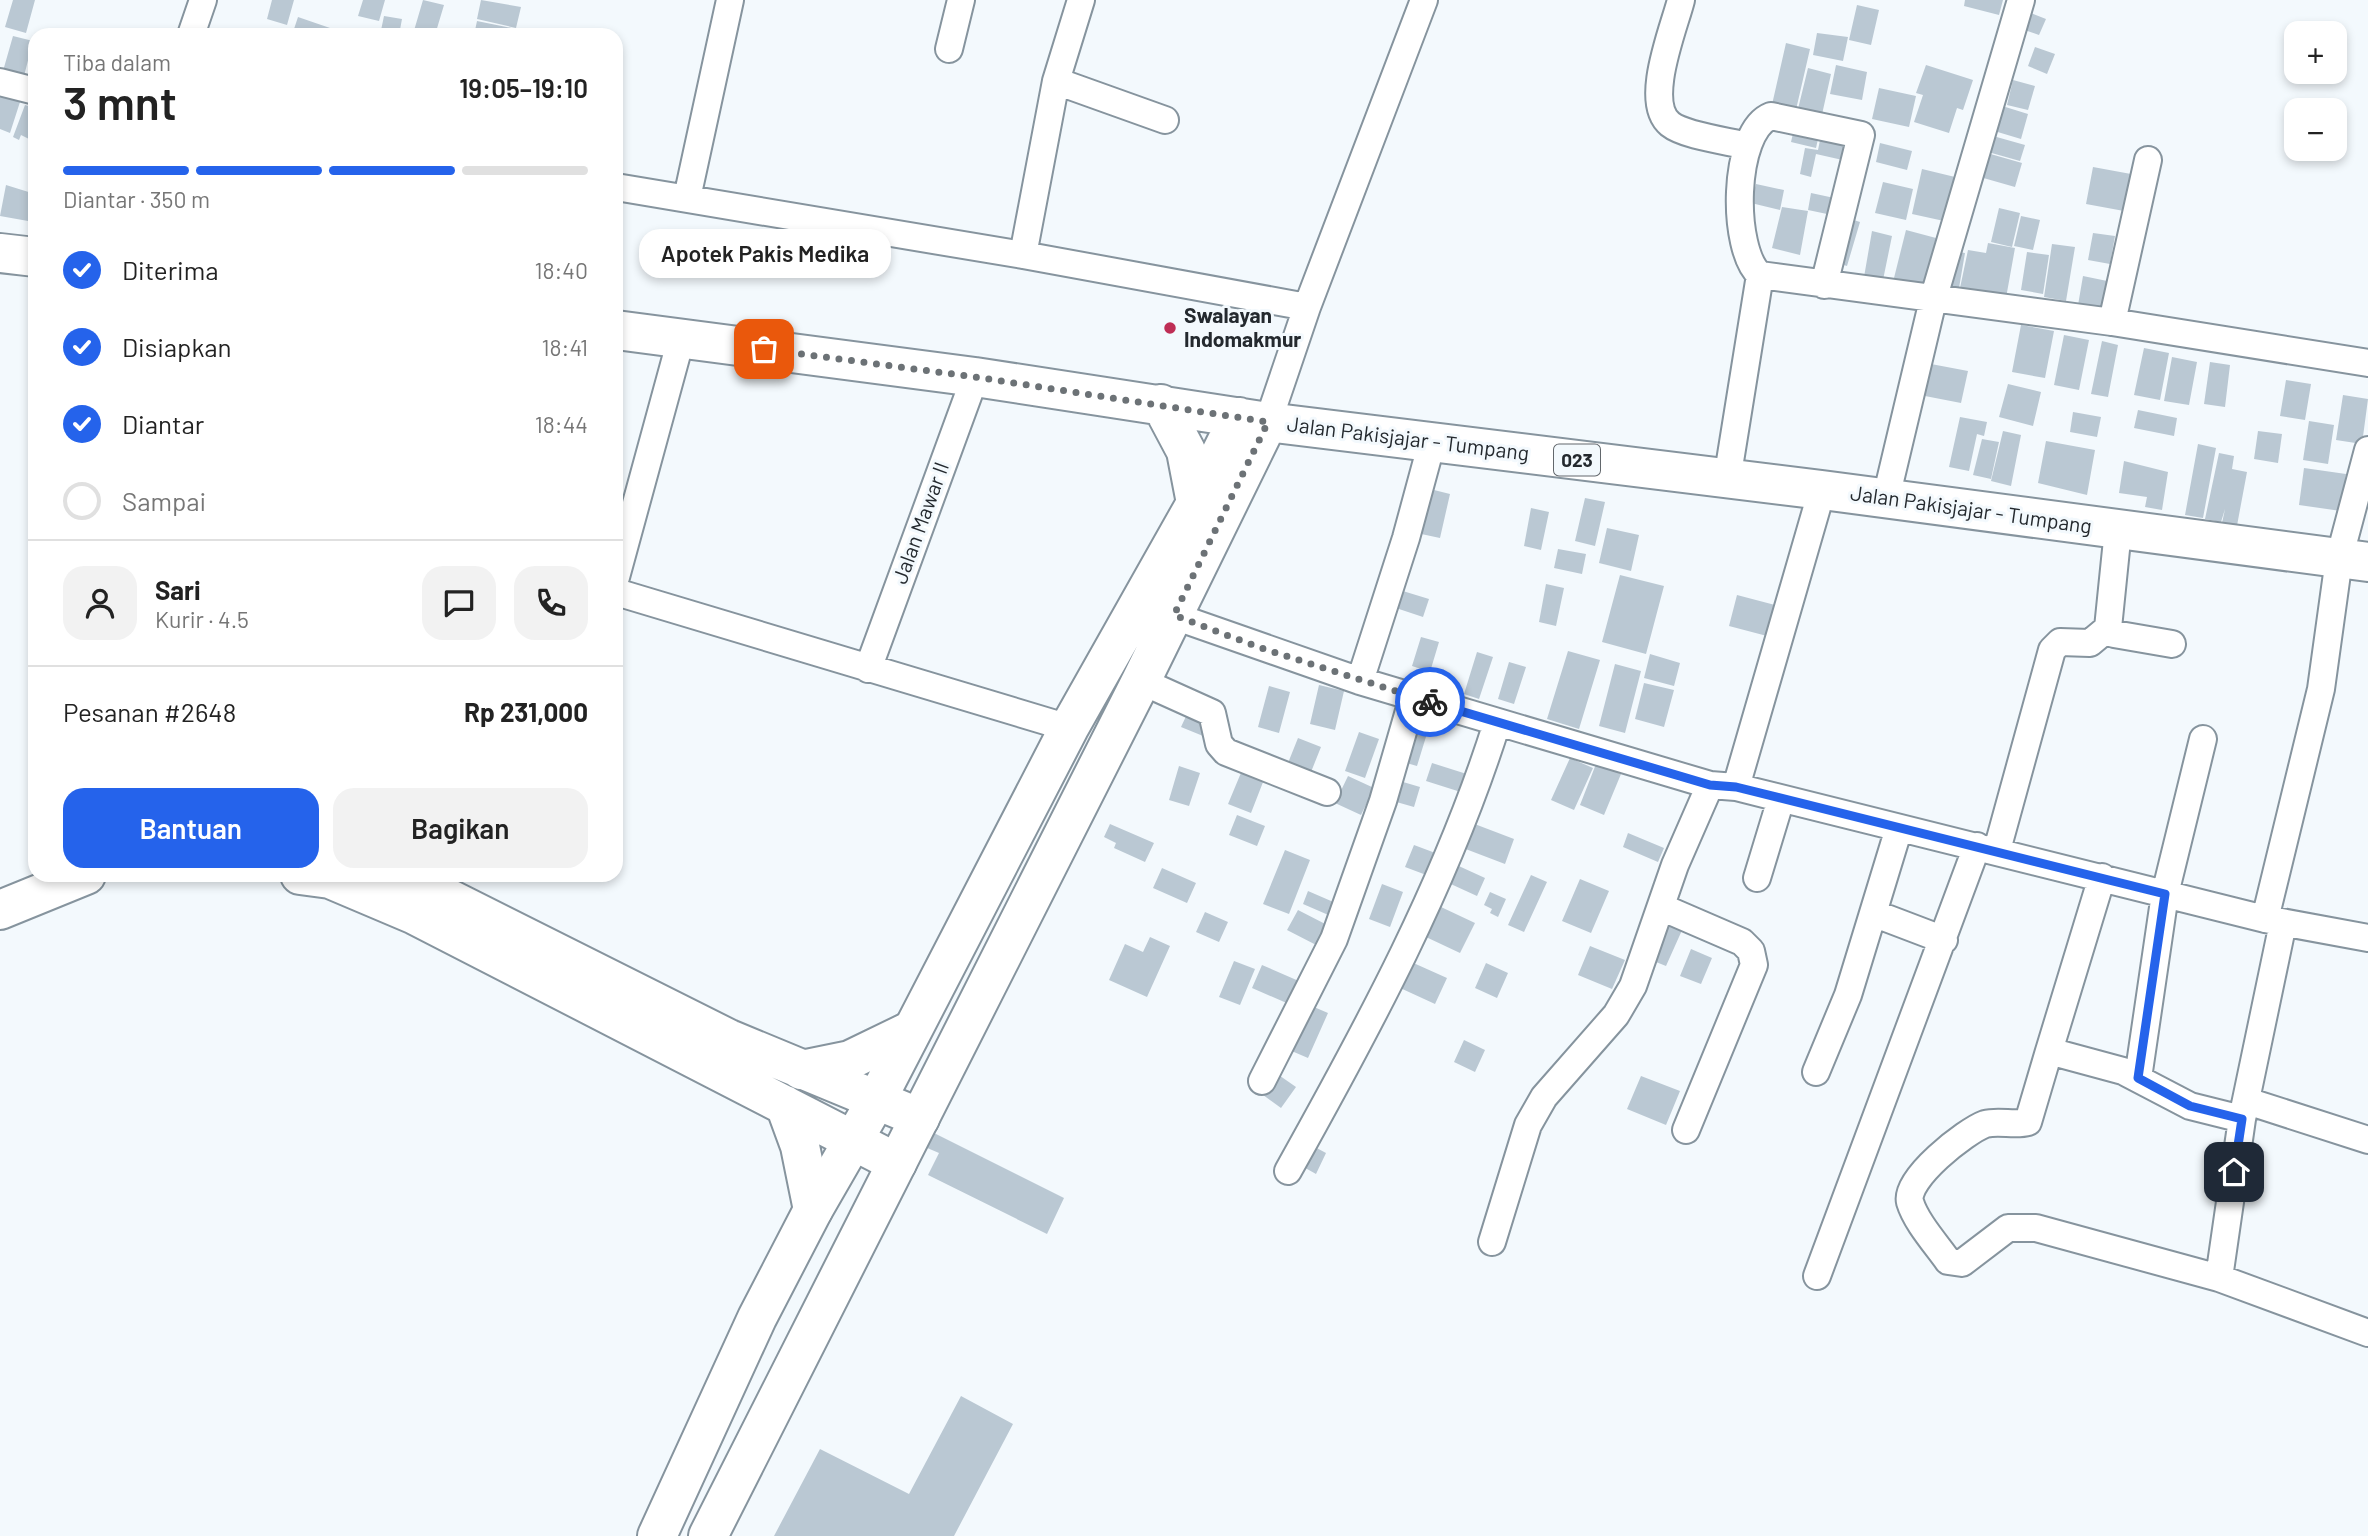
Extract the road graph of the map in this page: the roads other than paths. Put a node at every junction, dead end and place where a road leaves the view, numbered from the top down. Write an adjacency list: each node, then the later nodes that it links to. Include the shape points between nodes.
1 (203, 0): 8 (street)
2 (730, 0): 17 (street)
3 (961, 0): 9 (street)
4 (1081, 0): 10 (street)
5 (1424, 0): 24 (street)
6 (1681, 0): 14 (street, via 1658,85 1660,107 1669,123 1684,130)
7 (2021, 0): 23 (street)
8 (193, 28)
9 (949, 49)
10 (1056, 81): 13 (street); 19 (street)
11 (0, 82): 12 (street)
12 (28, 89)
13 (1165, 120)
14 (1748, 146): 21 (street, via 1741,181 1741,232 1749,261); 22 (street, via 1758,123 1770,116 1861,135)
15 (2148, 160): 25 (street)
16 (623, 188): 17 (street)
17 (687, 198): 19 (street)
18 (0, 253): 20 (main road)
19 (1023, 255): 24 (street)
20 (28, 256)
21 (1760, 275): 22 (street); 23 (street); 34 (street)
22 (1824, 285): 23 (street)
23 (1933, 300): 25 (street); 36 (street)
24 (1307, 307): 31 (street)
25 (2112, 323): 28 (street)
26 (623, 331): 27 (main road, Jalan Pakisjajar - Tumpang / 023)
27 (681, 339): 29 (main road, Jalan Pakisjajar - Tumpang / 023); 39 (street)
28 (2368, 363)
29 (975, 377): 30 (main road, Jalan Pakisjajar - Tumpang / 023); 45 (street, Jalan Mawar II)
30 (1161, 404): 31 (main road, Jalan Pakisjajar - Tumpang / 023); 37 (main road, via 1186,451)
31 (1253, 419): 32 (main road, Jalan Pakisjajar - Tumpang / 023); 37 (main road); 42 (main road)
32 (1432, 442): 34 (main road, Jalan Pakisjajar - Tumpang / 023); 47 (street)
33 (2368, 450): 40 (street)
34 (1727, 480): 35 (main road, Jalan Pakisjajar - Tumpang / 023)
35 (1822, 489): 36 (main road, Jalan Pakisjajar - Tumpang / 023); 53 (street)
36 (1886, 498): 38 (main road, Jalan Pakisjajar - Tumpang / 023)
37 (1196, 503): 50 (main road)
38 (2118, 530): 40 (main road, Jalan Pakisjajar - Tumpang / 023); 43 (street)
39 (623, 551)
40 (2353, 561): 69 (street, via 2320,689)
41 (623, 594): 45 (street)
42 (1174, 615): 46 (main road); 47 (street)
43 (2108, 628): 44 (street, via 2115,634); 57 (street, via 2090,643 2060,642 2052,650)
44 (2172, 644)
45 (868, 669): 50 (street)
46 (1142, 681): 54 (street, via 1212,713 1219,744 1226,752); 81 (main road)
47 (1360, 681): 48 (street)
48 (1413, 697): 49 (street); 77 (street, via 1383,801 1334,939)
49 (1497, 723): 52 (street); 86 (street, via 1441,877 1376,1013)
50 (1069, 728): 72 (main road)
51 (2203, 739): 65 (street)
52 (1710, 785): 53 (street); 66 (street)
53 (1736, 787): 55 (street)
54 (1327, 792)
55 (1781, 799): 56 (street); 60 (street)
56 (1899, 828): 57 (street); 68 (street)
57 (1987, 848): 59 (street); 71 (street)
58 (28, 870): 61 (main road)
59 (2102, 877): 65 (street); 73 (street)
60 (1757, 878)
61 (0, 882)
62 (69, 882): 67 (main road)
63 (337, 882): 79 (main road, via 415,915)
64 (416, 882): 74 (main road, via 729,1039)
65 (2165, 894): 69 (street); 76 (street)
66 (1661, 907): 82 (street, via 1741,942 1751,951 1754,965); 88 (street, via 1633,986 1616,1014 1544,1097 1528,1125)
67 (0, 910)
68 (1873, 914): 71 (street); 75 (street)
69 (2274, 921): 70 (street); 80 (street)
70 (2368, 938)
71 (1944, 940): 89 (street)
72 (912, 1030): 74 (main road, via 850,1060); 78 (main road)
73 (2049, 1051): 76 (street); 90 (street, via 2028,1122 1992,1123 1969,1132 1936,1157 1910,1192 1911,1205 1948,1261 1962,1263 2008,1228 2022,1226)
74 (801, 1070): 78 (main road)
75 (1816, 1072)
76 (2138, 1078): 80 (street, via 2190,1106)
77 (1262, 1081)
78 (877, 1099): 81 (main road); 83 (main road)
79 (785, 1105): 83 (main road); 87 (main road, via 800,1146)
80 (2245, 1110): 84 (street); 90 (street)
81 (920, 1118): 85 (main road)
82 (1686, 1130)
83 (852, 1140): 85 (main road); 87 (main road)
84 (2368, 1140)
85 (897, 1163): 93 (main road)
86 (1288, 1171)
87 (813, 1210): 92 (main road, via 757,1318)
88 (1492, 1242)
89 (1817, 1276)
90 (2220, 1279): 91 (street)
91 (2366, 1327)
92 (657, 1536)
93 (708, 1536)

